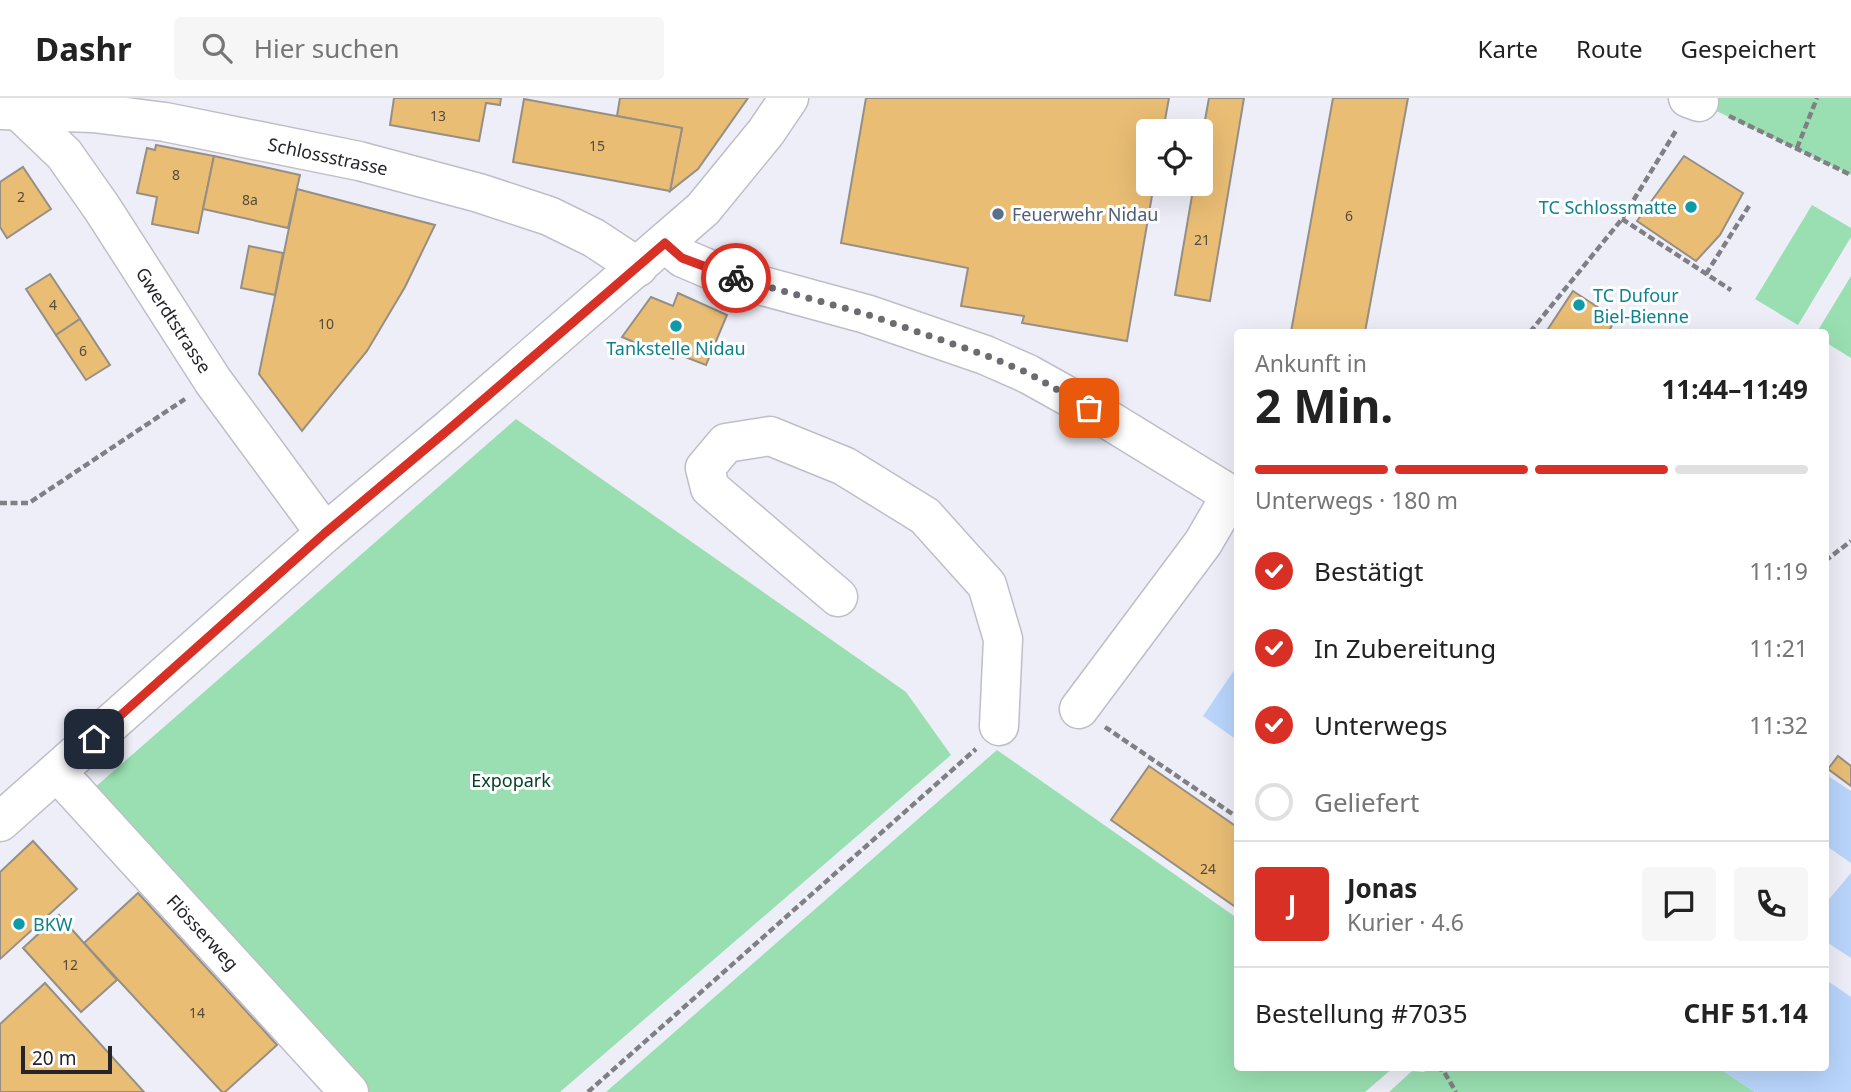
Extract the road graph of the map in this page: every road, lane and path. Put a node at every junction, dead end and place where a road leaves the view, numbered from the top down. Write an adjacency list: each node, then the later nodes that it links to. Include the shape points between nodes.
1 (789, 98): 9 (street, via 703,209)
2 (1817, 98): 5 (path)
3 (1694, 100): 5 (path); 8 (path)
4 (10, 111): 9 (street, Schlossstrasse, via 93,113 165,122 359,161 479,193); 13 (street, Gwerdtstrasse, via 64,154)
5 (1797, 148): 6 (path)
6 (1851, 174)
7 (1749, 206): 10 (path)
8 (1622, 219): 10 (path); 12 (path)
9 (651, 255): 14 (street, Schlossstrasse, via 682,258 723,275 866,314 985,355 1028,373); 16 (street)
10 (1706, 274): 11 (path)
11 (1731, 290)
12 (1532, 329)
13 (213, 381): 15 (path, via 29,503); 16 (street, Gwerdtstrasse)
14 (1234, 494): 20 (street)
15 (0, 503)
16 (325, 533): 22 (street)
17 (1851, 541): 18 (path)
18 (1829, 558)
19 (838, 597): 21 (street, via 710,488 705,468 726,443 770,436 844,466 925,516 987,584 1003,639)
20 (1079, 709): 23 (path)
21 (999, 726): 27 (path)
22 (57, 772): 24 (street); 26 (street, Flösserweg)
23 (1234, 815)
24 (0, 822)
25 (1444, 1071): 28 (path)
26 (349, 1092)
27 (588, 1092)
28 (1456, 1092)

